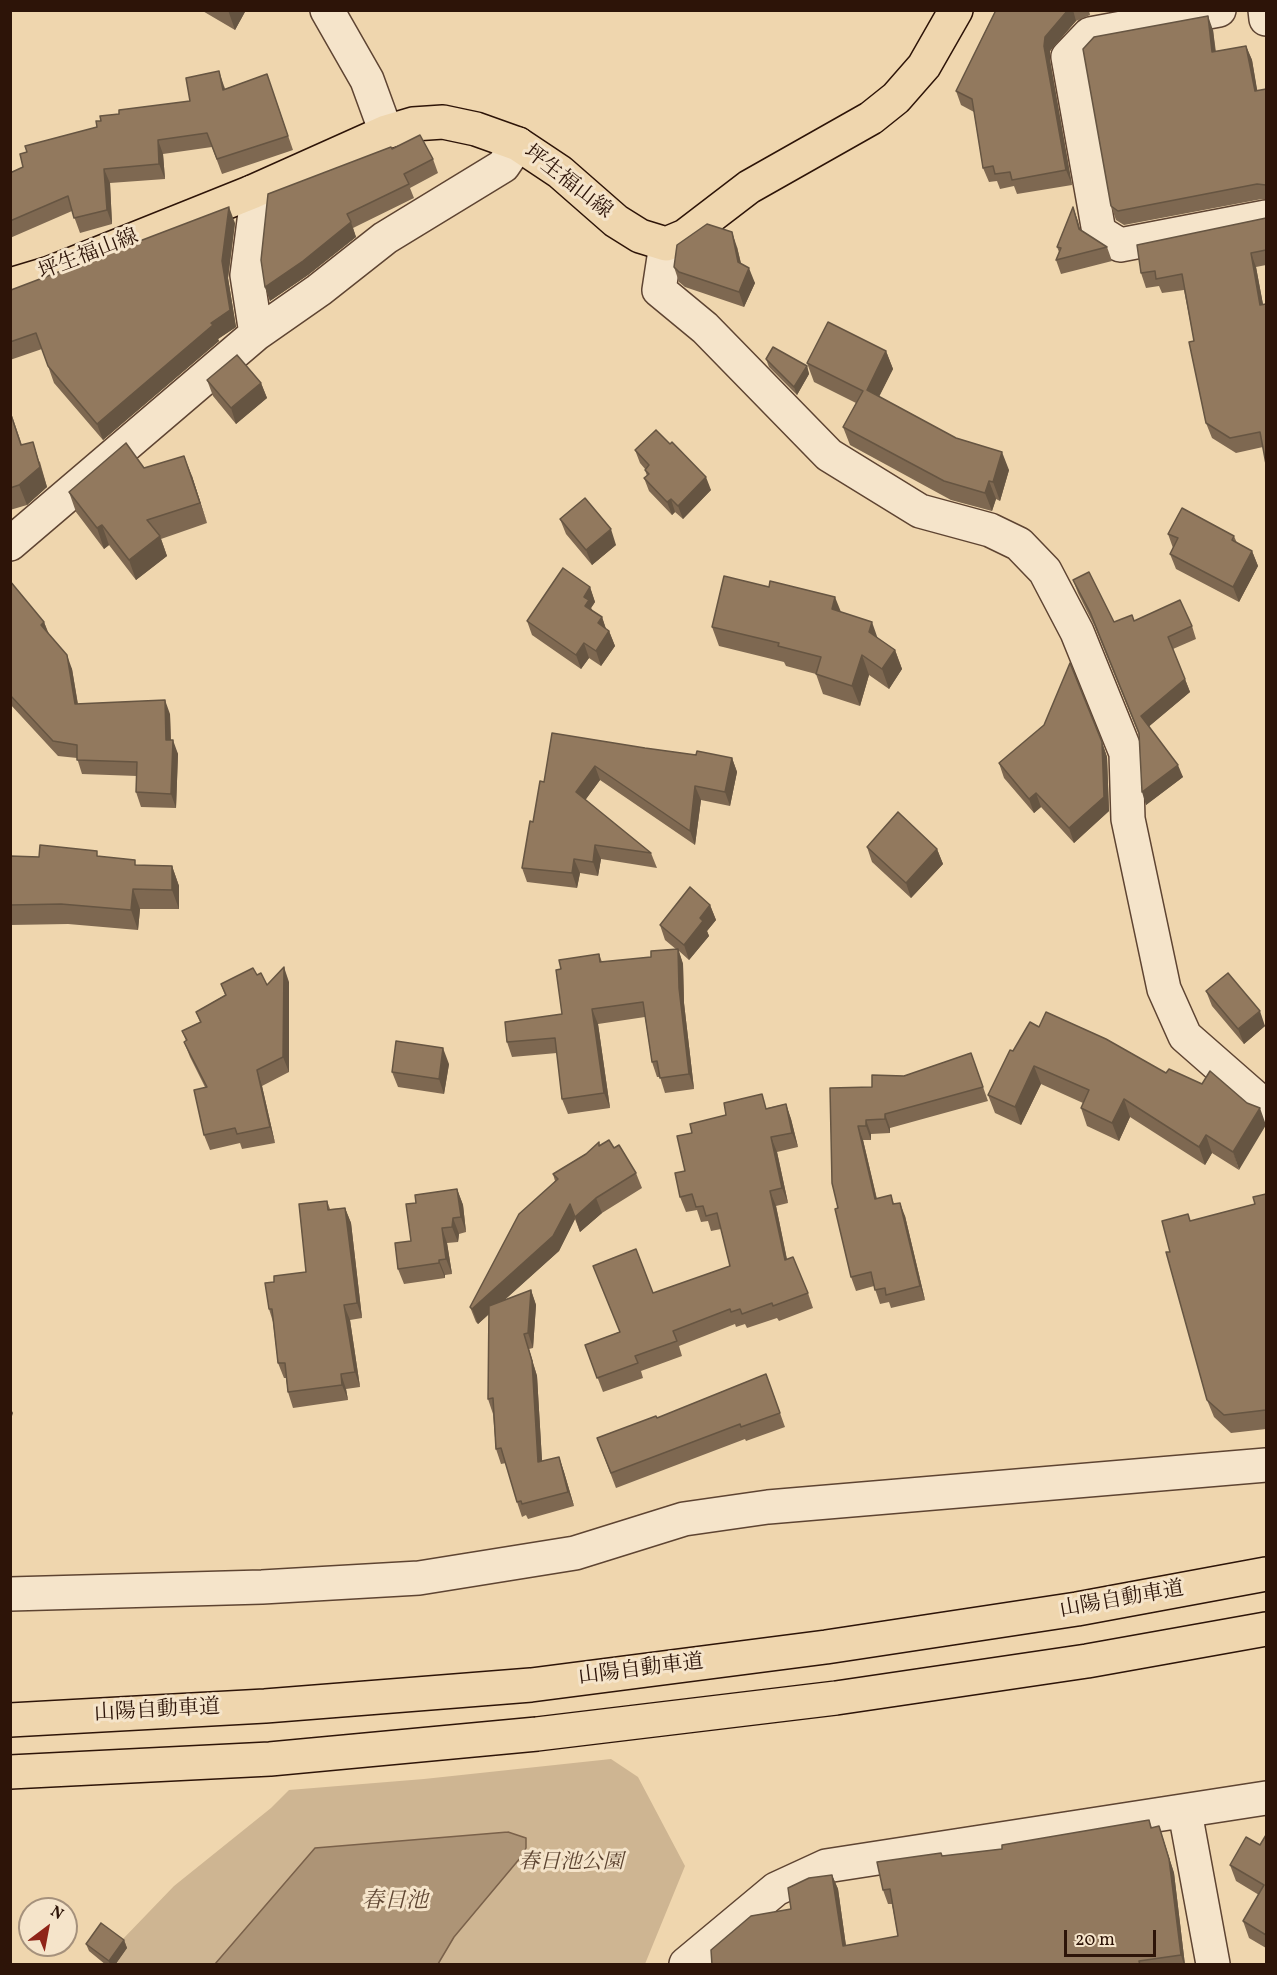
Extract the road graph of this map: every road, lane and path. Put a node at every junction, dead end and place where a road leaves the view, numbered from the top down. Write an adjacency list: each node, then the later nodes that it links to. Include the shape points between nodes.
1 (327, 10): 6 (street, via 367,80)
2 (956, 10): 10 (main road, via 924,66 896,98 871,118 749,187 685,236)
3 (1219, 10): 9 (street, via 1090,34 1068,57 1099,232 1120,245)
4 (1265, 10): 5 (street)
5 (1266, 19)
6 (386, 132): 7 (main road, 坪生福山線, via 413,124 443,122); 8 (main road, 坪生福山線)
7 (518, 144): 10 (main road, 坪生福山線, via 560,172 616,221 640,236); 12 (street, via 503,166 385,238 320,290)
8 (252, 192): 11 (main road, 坪生福山線, via 50,273); 12 (street, via 255,213 247,275)
9 (1266, 217)
10 (666, 244): 14 (street, via 659,290 705,328 829,454 920,511 990,530 1019,544 1046,572 1077,632 1126,753 1128,819 1164,988 1185,1036)
11 (10, 285)
12 (255, 334): 13 (street)
13 (10, 544)
14 (1266, 1107)
15 (1266, 1465): 17 (street, via 768,1507 684,1519 575,1553 419,1578)
16 (1266, 1575): 19 (main road, 山陽自動車道, via 1054,1613 531,1685 265,1706)
17 (10, 1594)
18 (1266, 1629): 20 (main road, via 1087,1661 836,1698 537,1734 270,1759)
19 (10, 1720)
20 (10, 1772)
21 (1266, 1798): 22 (street)
22 (1185, 1812): 23 (street, via 826,1866 776,1889); 24 (street)
23 (686, 1965)
24 (1213, 1965)

